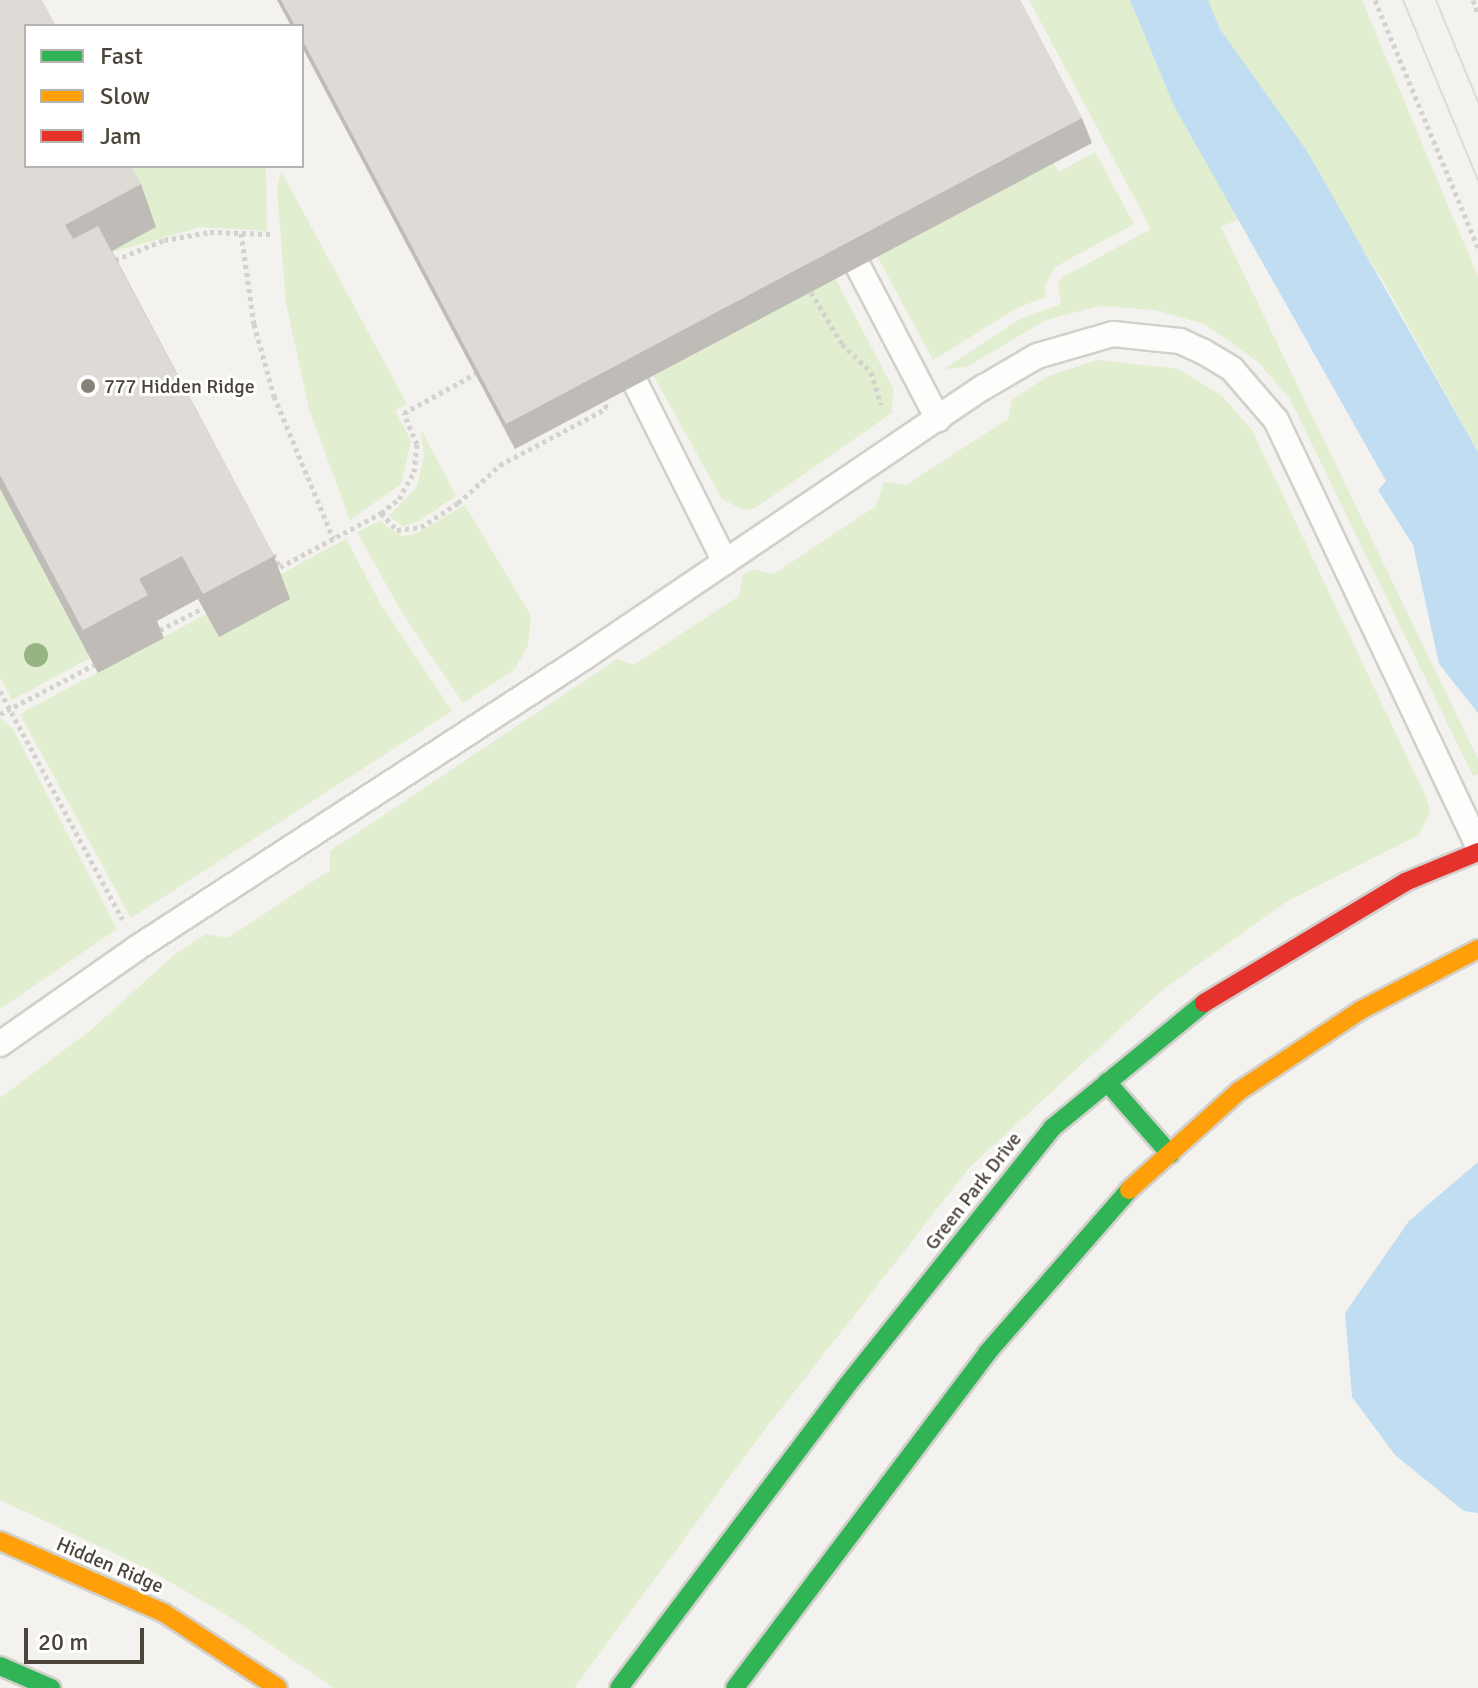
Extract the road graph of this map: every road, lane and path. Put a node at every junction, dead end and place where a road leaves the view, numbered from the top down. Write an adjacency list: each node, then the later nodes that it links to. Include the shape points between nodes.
1 (1375, 0): 6 (path)
2 (1473, 0): 3 (path)
3 (1478, 13)
4 (241, 233): 5 (path); 8 (path, via 164,240 114,257); 16 (path, via 254,324 274,396)
5 (273, 234)
6 (1478, 247)
7 (858, 266): 14 (lane)
8 (122, 271)
9 (811, 292): 13 (path, via 842,344 863,360)
10 (475, 374): 15 (path, via 404,413 417,444 414,472 399,499)
11 (636, 384): 18 (lane)
12 (603, 402): 15 (path, via 607,408 500,465 421,527 397,530)
13 (881, 404)
14 (938, 419): 18 (lane); 25 (lane, via 1037,356 1113,334 1180,341 1232,369 1276,420)
15 (381, 513): 16 (path)
16 (333, 538): 17 (path, via 278,568)
17 (265, 539)
18 (725, 562): 27 (lane)
19 (203, 608): 20 (path)
20 (160, 630)
21 (94, 665): 23 (path)
22 (0, 691): 23 (path)
23 (10, 709): 24 (path); 27 (path)
24 (0, 714)
25 (1478, 846)
26 (1478, 852): 30 (street, Green Park Drive, via 1405,882 1286,949 1186,1015)
27 (137, 948): 29 (lane)
28 (1478, 949): 31 (street, via 1361,1010 1239,1091)
29 (0, 1044)
30 (1107, 1082): 31 (street); 36 (street, Green Park Drive, via 1052,1128 844,1389)
31 (1170, 1154): 37 (street, via 1125,1194 987,1353)
32 (0, 1541): 35 (street, Hidden Ridge, via 164,1613)
33 (0, 1666): 34 (street)
34 (51, 1688)
35 (278, 1688)
36 (619, 1688)
37 (735, 1688)

